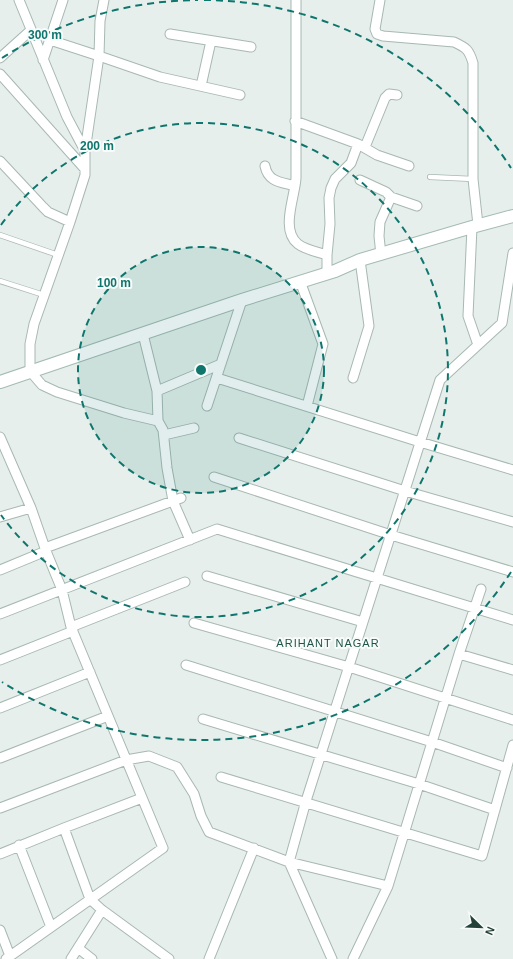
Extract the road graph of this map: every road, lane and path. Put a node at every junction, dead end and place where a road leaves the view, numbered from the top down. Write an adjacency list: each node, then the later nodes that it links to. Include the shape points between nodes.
1 (10, 0): 7 (street)
2 (18, 0): 7 (street)
3 (63, 0): 10 (street)
4 (104, 0): 13 (street, via 100,21)
5 (296, 0): 20 (street)
6 (380, 0): 28 (street, via 376,34 454,42 464,46 470,53 473,63)
7 (25, 15): 8 (street)
8 (31, 30): 14 (street); 15 (street)
9 (170, 34): 11 (street)
10 (50, 40): 13 (street); 15 (street)
11 (211, 41): 12 (street); 17 (street)
12 (251, 47)
13 (99, 56): 17 (street, via 160,77); 22 (street)
14 (0, 58)
15 (44, 60): 22 (street, via 67,117)
16 (0, 74): 26 (street)
17 (201, 86): 18 (street)
18 (240, 95)
19 (397, 95): 21 (street, via 389,94 385,98)
20 (295, 121): 21 (street); 30 (street)
21 (361, 146): 25 (street, via 377,155); 39 (street, via 331,188)
22 (86, 151): 26 (street)
23 (0, 161): 34 (street, via 42,207)
24 (265, 166): 30 (street, via 269,178)
25 (409, 166)
26 (85, 168): 34 (street)
27 (430, 177): 28 (lane)
28 (473, 179): 35 (street)
29 (360, 180): 31 (street, via 386,192)
30 (295, 186): 39 (street, via 289,215 291,235 304,247)
31 (390, 197): 32 (street); 40 (street, via 380,222)
32 (417, 206)
33 (513, 216): 35 (street)
34 (70, 222): 38 (street)
35 (475, 226): 40 (street); 48 (street, via 468,316)
36 (0, 235): 38 (lane)
37 (513, 253): 48 (street, via 502,323)
38 (58, 255): 45 (street)
39 (327, 255): 42 (street)
40 (381, 255): 41 (street)
41 (360, 260): 42 (street); 52 (street, via 369,326)
42 (328, 273): 44 (street)
43 (0, 281): 45 (lane)
44 (300, 281): 46 (street); 56 (street, via 323,344)
45 (44, 295): 50 (street, via 30,344)
46 (242, 300): 47 (street); 49 (street)
47 (143, 334): 50 (street); 54 (street)
48 (478, 345): 62 (street, via 440,380)
49 (221, 364): 51 (street); 54 (street)
50 (30, 371): 53 (street); 57 (street, via 42,385 57,392)
51 (217, 378): 55 (street); 56 (street)
52 (353, 378)
53 (0, 382)
54 (157, 391): 57 (street)
55 (207, 406)
56 (306, 406): 62 (street)
57 (158, 421): 59 (street)
58 (194, 428): 59 (street)
59 (164, 435): 66 (street, via 167,468)
60 (0, 437): 67 (street)
61 (239, 438): 65 (street)
62 (420, 442): 63 (street); 65 (street)
63 (513, 470)
64 (214, 477): 70 (street)
65 (405, 491): 69 (street); 70 (street)
66 (177, 499): 71 (street); 72 (street)
67 (31, 508): 68 (street); 72 (street)
68 (3, 514)
69 (513, 522)
70 (391, 535): 74 (street); 76 (street)
71 (190, 540): 76 (street, via 217,529); 79 (street)
72 (46, 550): 73 (street); 79 (street)
73 (0, 570)
74 (513, 572)
75 (207, 576): 83 (street)
76 (377, 578): 80 (street); 83 (street)
77 (186, 582): 85 (street)
78 (481, 589): 80 (street)
79 (62, 590): 81 (street); 85 (street)
80 (474, 608): 82 (street); 86 (street)
81 (0, 614)
82 (513, 620)
83 (363, 622): 89 (street)
84 (194, 623): 89 (street)
85 (72, 629): 87 (street); 91 (street)
86 (459, 654): 90 (street); 92 (street)
87 (0, 660)
88 (186, 665): 94 (street)
89 (349, 667): 92 (street); 94 (street)
90 (513, 670)
91 (90, 672): 93 (street); 95 (street)
92 (446, 698): 97 (street); 98 (street)
93 (0, 708)
94 (335, 711): 98 (street); 100 (street)
95 (108, 716): 101 (street); 102 (street)
96 (203, 720): 100 (street)
97 (513, 720)
98 (432, 742): 103 (street); 105 (street)
99 (513, 746): 103 (street)
100 (320, 755): 105 (street); 107 (street)
101 (0, 758)
102 (126, 760): 106 (street); 108 (street); 113 (street, via 148,756 177,767 194,794 209,832)
103 (507, 768): 109 (street)
104 (221, 777): 107 (street)
105 (419, 784): 109 (street); 111 (street)
106 (142, 798): 110 (street); 117 (street, via 163,848)
107 (306, 801): 111 (street); 115 (street)
108 (0, 808)
109 (495, 810): 111 (street, via 482,856)
110 (64, 828): 112 (street); 117 (street)
111 (404, 832): 116 (street)
112 (20, 845): 114 (street); 119 (street)
113 (254, 848): 115 (street); 126 (street)
114 (0, 854)
115 (289, 862): 116 (street); 127 (street)
116 (388, 886): 128 (street)
117 (90, 899): 118 (street); 119 (street)
118 (102, 910): 121 (street); 125 (street)
119 (51, 927): 122 (street)
120 (0, 930): 122 (street)
121 (78, 948): 123 (street); 124 (street)
122 (8, 958)
123 (71, 959)
124 (92, 959)
125 (169, 959)
126 (209, 959)
127 (332, 959)
128 (353, 959)

